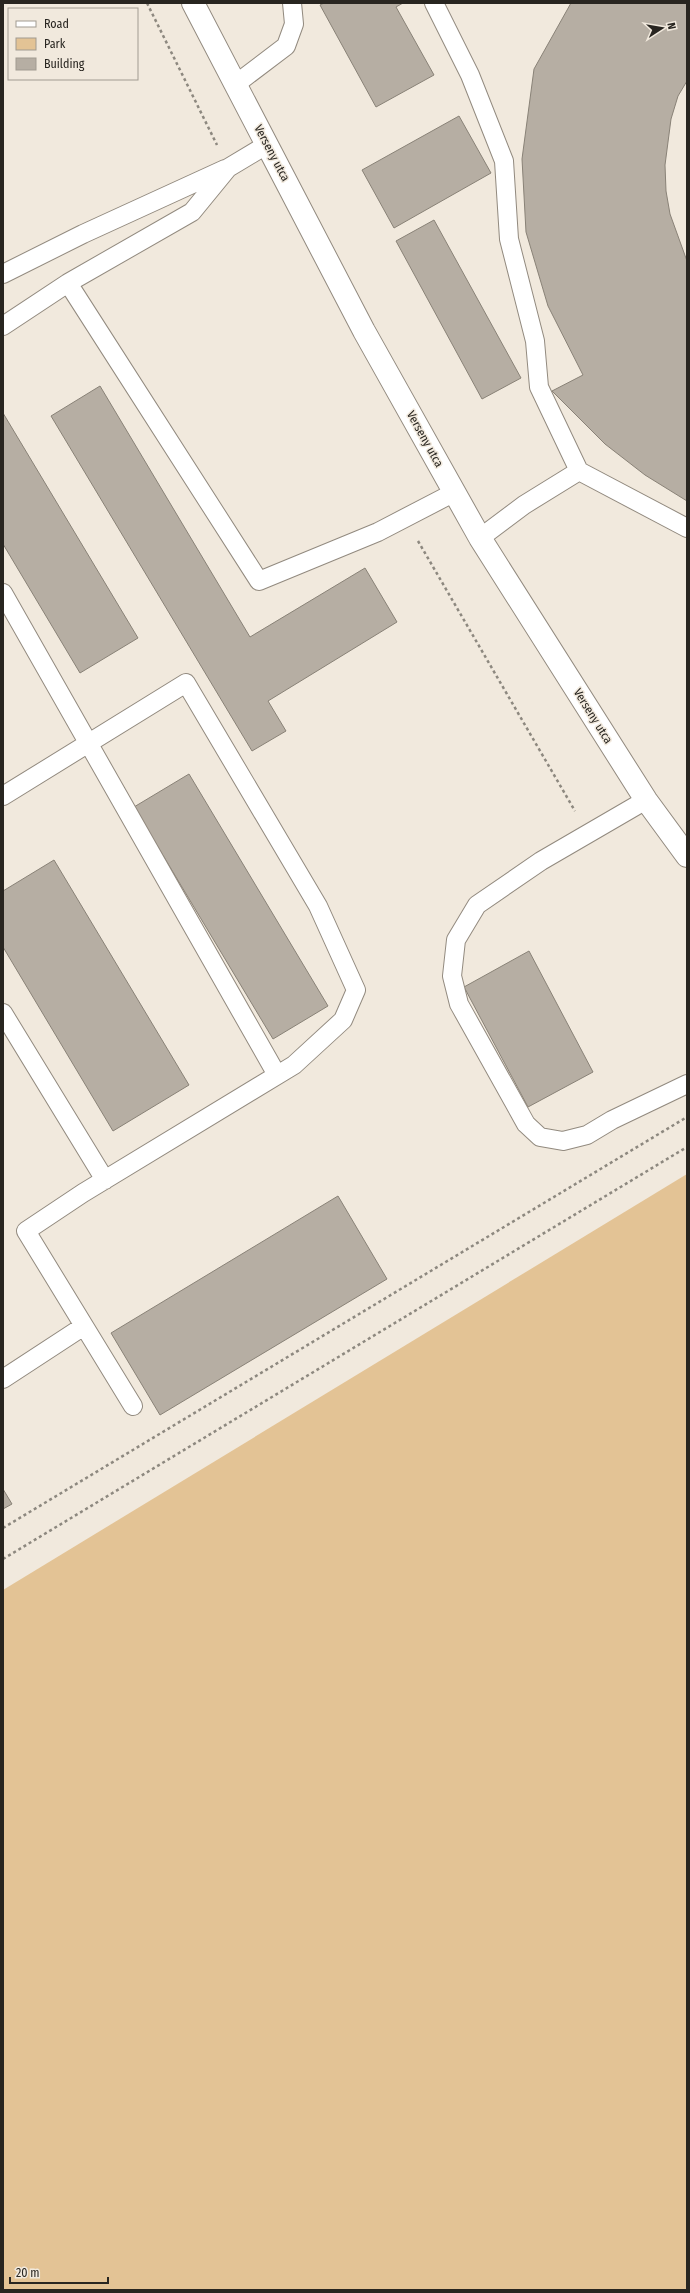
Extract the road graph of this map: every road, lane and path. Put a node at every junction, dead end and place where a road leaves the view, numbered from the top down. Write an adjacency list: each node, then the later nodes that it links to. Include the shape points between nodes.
1 (147, 3): 7 (path)
2 (193, 3): 5 (street, Verseny utca)
3 (292, 3): 5 (lane, via 294,24 286,46)
4 (434, 3): 11 (lane, via 470,75 504,161 508,239 534,341 539,387)
5 (236, 84): 6 (street, Verseny utca)
6 (268, 144): 7 (lane); 12 (street, Verseny utca, via 364,331)
7 (228, 168): 8 (lane, via 83,234); 9 (lane, via 192,212)
8 (3, 274)
9 (68, 284): 10 (lane); 13 (lane, via 259,581 378,532)
10 (3, 326)
11 (580, 471): 14 (lane); 15 (lane, via 524,505)
12 (455, 492): 13 (lane); 15 (street, Verseny utca)
13 (404, 518): 20 (path)
14 (687, 528)
15 (480, 538): 19 (street, Verseny utca)
16 (3, 593): 17 (lane)
17 (88, 743): 18 (lane); 23 (lane); 23 (lane, via 186,683 318,906 356,990 344,1020 294,1065)
18 (3, 796)
19 (646, 800): 20 (lane); 21 (street, Verseny utca)
20 (589, 834): 24 (lane, via 541,861 477,905 456,940 452,976 459,1004 526,1124 540,1137 563,1141 587,1135 612,1120)
21 (687, 856)
22 (3, 1012): 27 (lane)
23 (277, 1075): 27 (lane)
24 (687, 1084)
25 (687, 1117): 31 (path)
26 (687, 1147): 32 (path)
27 (105, 1180): 28 (lane, via 26,1231)
28 (84, 1326): 29 (lane); 30 (lane)
29 (3, 1379)
30 (133, 1406)
31 (3, 1528)
32 (3, 1559)

